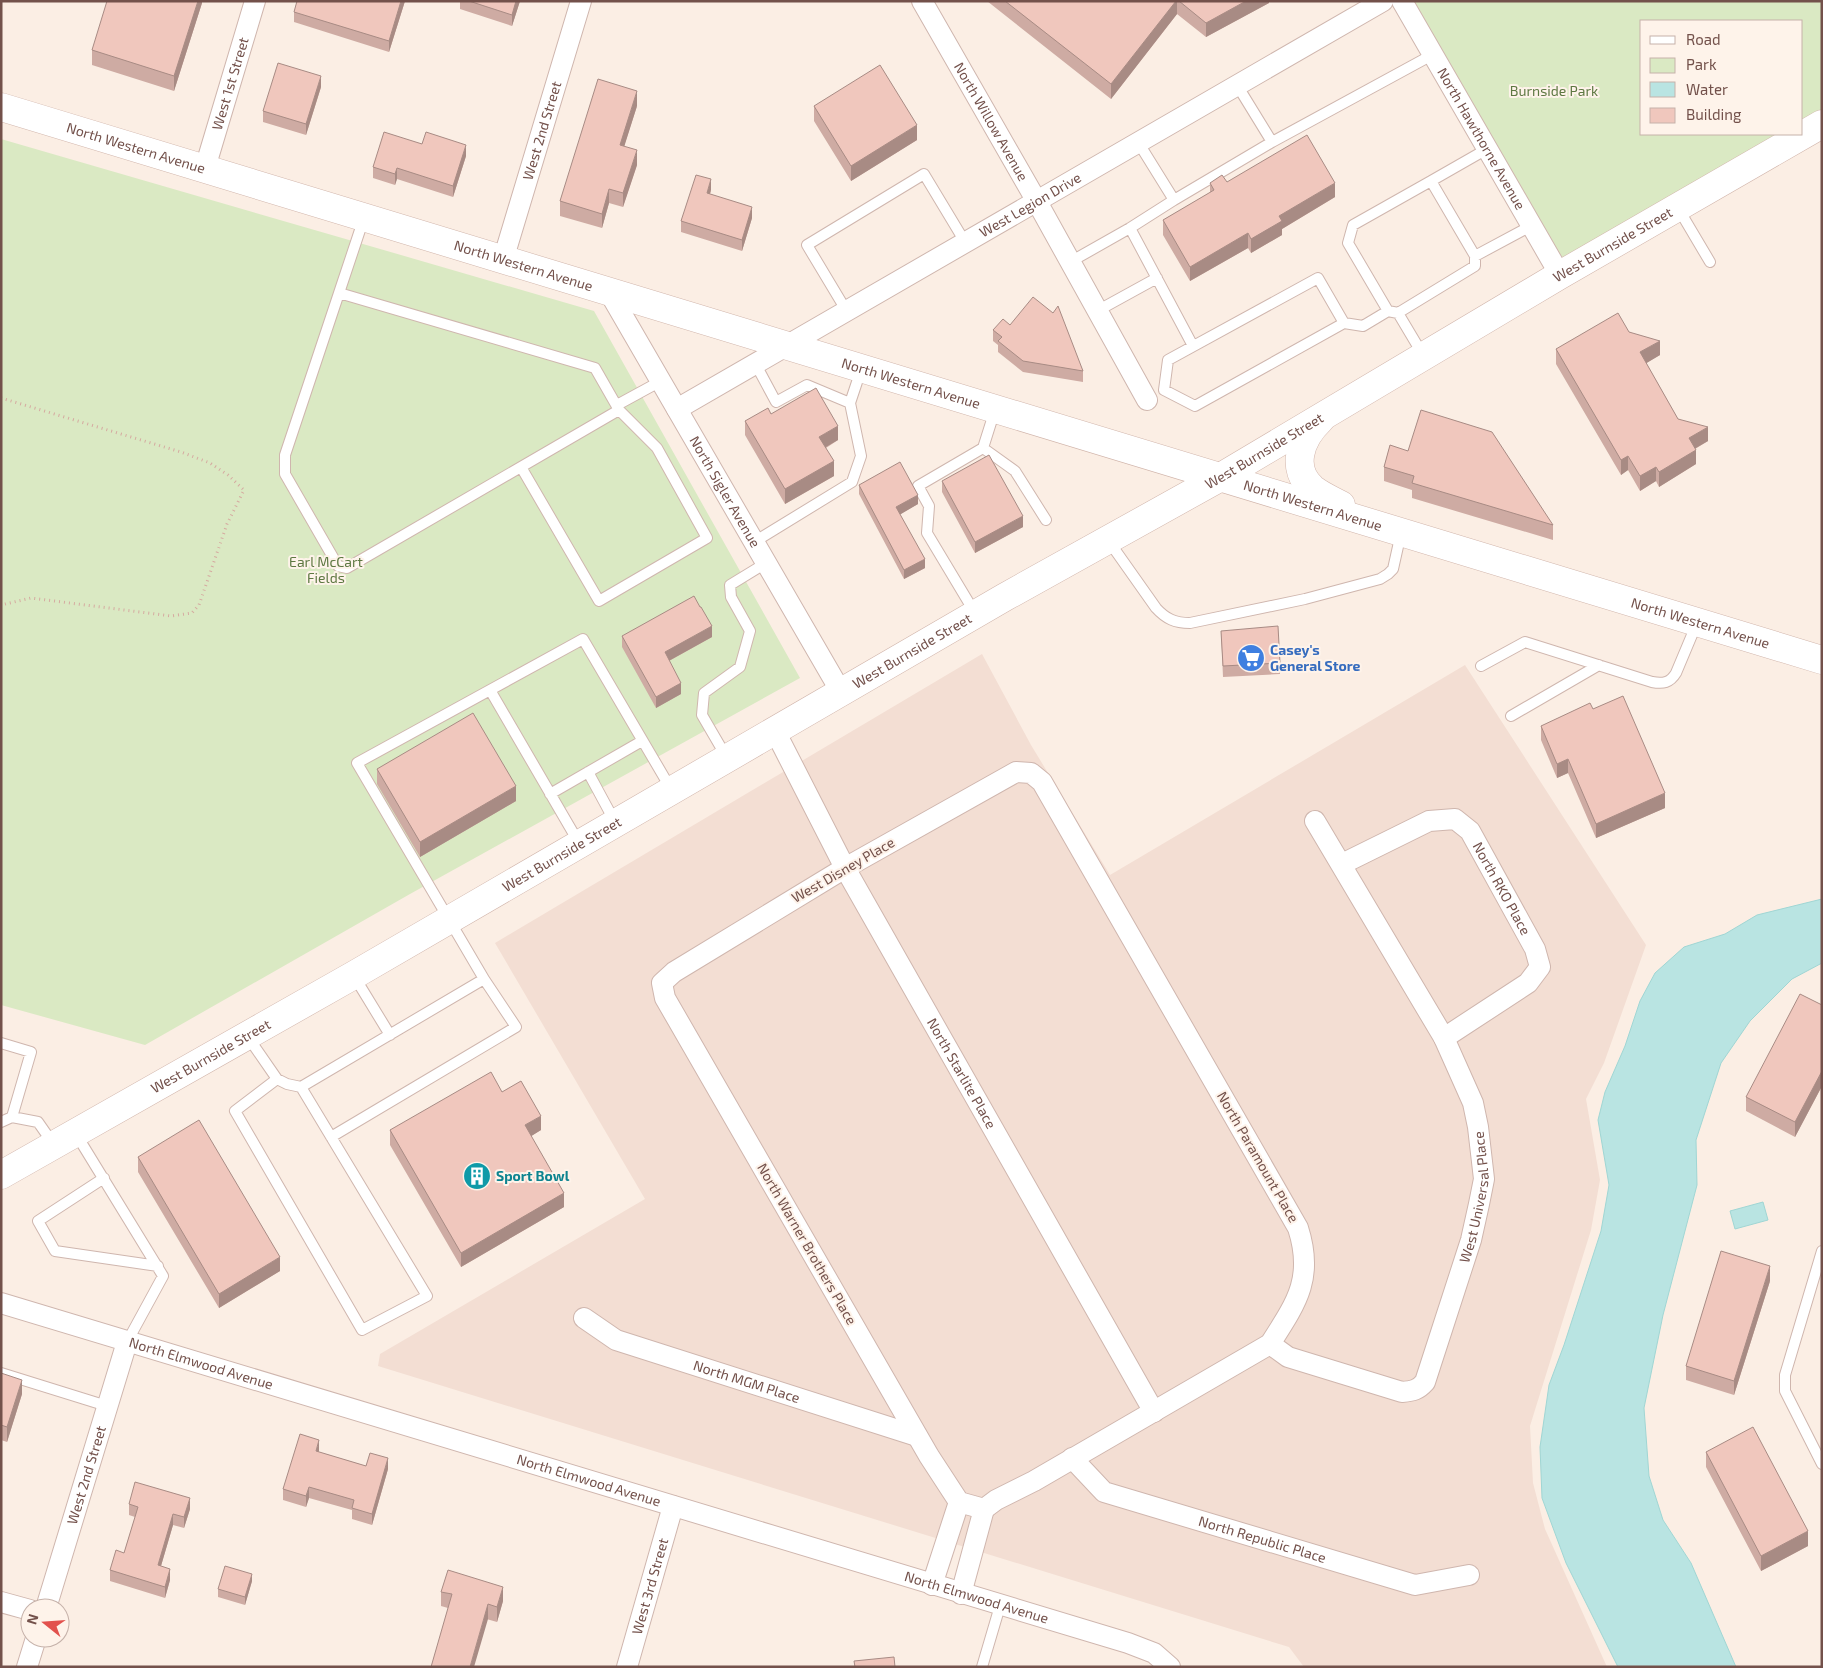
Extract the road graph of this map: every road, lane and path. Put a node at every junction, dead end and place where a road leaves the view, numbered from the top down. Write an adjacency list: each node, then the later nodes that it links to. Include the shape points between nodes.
1 (255, 1): 15 (street, West 1st Street)
2 (581, 1): 25 (street, West 2nd Street)
3 (922, 1): 17 (street, North Willow Avenue)
4 (1383, 1): 7 (street, West Legion Drive)
5 (1402, 1): 6 (street, North Hawthorne Avenue)
6 (1432, 54): 13 (lane); 14 (street, North Hawthorne Avenue)
7 (1237, 85): 12 (street, West Legion Drive); 13 (lane)
8 (1, 107): 15 (main road, North Western Avenue)
9 (1822, 124): 10 (main road, West Burnside Street)
10 (1803, 135)
11 (1803, 135): 19 (main road, West Burnside Street)
12 (1138, 142): 17 (street, West Legion Drive); 18 (lane)
13 (1272, 142): 18 (lane)
14 (1487, 149): 16 (lane); 21 (street, North Hawthorne Avenue)
15 (205, 168): 20 (main road, North Western Avenue)
16 (1431, 181): 24 (lane); 34 (lane, via 1353,225 1348,243)
17 (1036, 200): 23 (street, West Legion Drive); 26 (street, North Willow Avenue)
18 (1174, 200): 22 (lane)
19 (1678, 207): 27 (lane); 28 (main road, West Burnside Street)
20 (364, 217): 25 (main road, North Western Avenue); 31 (lane)
21 (1531, 226): 24 (lane); 28 (street, North Hawthorne Avenue)
22 (1130, 228): 26 (lane); 29 (lane)
23 (965, 242): 32 (street, West Legion Drive); 32 (lane, via 924,174 807,245)
24 (1475, 256): 34 (lane, via 1475,266)
25 (503, 260): 30 (main road, North Western Avenue)
26 (1070, 262): 33 (street, North Willow Avenue)
27 (1710, 262)
28 (1560, 275): 38 (main road, West Burnside Street)
29 (1158, 278): 33 (lane); 37 (lane)
30 (609, 292): 36 (main road, North Western Avenue); 41 (street, North Sigler Avenue)
31 (339, 293): 46 (lane, via 595,368); 51 (lane, via 286,455 285,474 338,566 347,568)
32 (846, 310): 36 (street, West Legion Drive)
33 (1098, 311): 44 (street, North Willow Avenue)
34 (1393, 312): 35 (lane, via 1363,326); 38 (lane)
35 (1344, 323): 37 (lane, via 1318,278); 42 (lane, via 1195,406)
36 (786, 345): 39 (street, West Legion Drive); 40 (main road, North Western Avenue)
37 (1193, 346): 42 (lane, via 1168,360)
38 (1424, 355): 49 (main road, West Burnside Street)
39 (755, 364): 45 (lane, via 776,402 807,385); 47 (street, West Legion Drive)
40 (861, 368): 45 (lane); 48 (main road, North Western Avenue)
41 (661, 381): 46 (lane); 47 (street, North Sigler Avenue)
42 (1164, 390): 44 (lane)
43 (1, 398): 58 (path, via 181,452 210,463 244,490 227,524 199,605 192,613 171,616 31,598)
44 (1146, 400)
45 (850, 403): 56 (lane, via 861,456 852,482)
46 (618, 408): 51 (lane); 51 (lane, via 656,448 707,538 599,601)
47 (677, 409): 56 (street, North Sigler Avenue)
48 (995, 409): 50 (lane); 52 (main road, North Western Avenue)
49 (1331, 410): 52 (main road, West Burnside Street); 54 (main road, via 1306,436 1301,451 1301,470 1305,480 1312,488)
50 (983, 448): 53 (lane, via 1015,471); 59 (lane, via 918,486 929,506 927,533)
51 (521, 467)
52 (1219, 478): 54 (main road, North Western Avenue); 55 (main road, West Burnside Street)
53 (1046, 520)
54 (1389, 529): 55 (lane, via 1393,568 1380,579 1305,599 1190,623 1164,617); 60 (main road, North Western Avenue)
55 (1108, 540): 59 (main road, West Burnside Street)
56 (754, 542): 57 (street, North Sigler Avenue)
57 (766, 562): 65 (street, North Sigler Avenue); 69 (lane, via 730,585 731,597 750,630 740,667 704,693 702,715)
58 (1, 605)
59 (975, 614): 65 (main road, West Burnside Street)
60 (1697, 622): 61 (main road, North Western Avenue); 62 (lane, via 1676,673 1667,682 1652,682)
61 (1822, 660)
62 (1599, 665): 63 (lane, via 1525,642); 66 (lane)
63 (1481, 666)
64 (490, 690): 68 (lane, via 583,639); 73 (lane); 79 (lane, via 357,764)
65 (841, 692): 67 (main road, West Burnside Street)
66 (1511, 716)
67 (775, 731): 69 (main road, West Burnside Street); 78 (street, North Starlite Place)
68 (642, 741): 70 (lane); 72 (lane)
69 (728, 758): 72 (main road, West Burnside Street)
70 (588, 772): 73 (lane); 75 (lane)
71 (1031, 773): 78 (street, West Disney Place, via 1016,772); 100 (street, North Paramount Place, via 1042,782 1298,1228 1304,1246 1302,1288)
72 (672, 791): 75 (main road, West Burnside Street)
73 (550, 794): 76 (lane)
74 (1315, 821): 77 (street, West Universal Place)
75 (616, 823): 76 (main road, West Burnside Street)
76 (579, 844): 79 (main road, West Burnside Street)
77 (1342, 864): 85 (street, West Universal Place); 85 (street, North RKO Place, via 1429,821 1455,819 1470,831 1535,949 1540,966 1528,983)
78 (845, 868): 82 (street, West Disney Place, via 674,972); 103 (street, North Starlite Place)
79 (448, 920): 80 (main road, West Burnside Street); 81 (lane)
80 (354, 975): 83 (lane); 84 (main road, West Burnside Street)
81 (484, 979): 83 (lane); 91 (lane, via 516,1026)
82 (662, 983): 104 (street, North Warner Brothers Place, via 665,998)
83 (390, 1035): 88 (lane)
84 (247, 1036): 87 (lane); 92 (main road, West Burnside Street)
85 (1444, 1038): 100 (street, West Universal Place, via 1473,1103 1484,1179 1471,1240 1425,1382 1414,1391 1402,1392 1288,1357)
86 (1, 1043): 89 (lane, via 30,1052)
87 (278, 1079): 88 (lane); 91 (lane, via 236,1111 362,1330 427,1296)
88 (301, 1086): 91 (lane)
89 (12, 1117): 90 (lane); 92 (lane, via 38,1122)
90 (1, 1122)
91 (331, 1137)
92 (65, 1139): 93 (main road, West Burnside Street); 94 (lane)
93 (1, 1175)
94 (104, 1178): 96 (lane); 96 (lane, via 38,1221 55,1250)
95 (1822, 1250): 106 (lane, via 1784,1384)
96 (158, 1266): 99 (lane, via 163,1276)
97 (1, 1303): 99 (street, North Elmwood Avenue)
98 (584, 1318): 104 (street, North MGM Place, via 616,1340)
99 (127, 1342): 102 (street, West 2nd Street); 108 (street, North Elmwood Avenue)
100 (1270, 1344): 103 (street, North Paramount Place)
101 (1, 1373): 102 (lane)
102 (107, 1406): 113 (street, West 2nd Street)
103 (1154, 1412): 105 (street, North Paramount Place)
104 (916, 1436): 107 (street, North Warner Brothers Place)
105 (1072, 1458): 109 (street, North Paramount Place); 110 (street, North Republic Place, via 1104,1492 1416,1585)
106 (1822, 1464)
107 (959, 1502): 109 (street); 111 (street)
108 (673, 1506): 111 (street, North Elmwood Avenue); 119 (street, West 3rd Street)
109 (984, 1509): 112 (street)
110 (1469, 1575)
111 (932, 1585): 112 (street, North Elmwood Avenue)
112 (961, 1594): 115 (street, North Elmwood Avenue)
113 (49, 1598)
114 (1, 1602): 116 (street)
115 (1000, 1606): 120 (lane); 121 (street, North Elmwood Avenue, via 1136,1646 1154,1653)
116 (20, 1607)
117 (33, 1648): 118 (street)
118 (27, 1667)
119 (627, 1667)
120 (982, 1667)
121 (1170, 1667)

